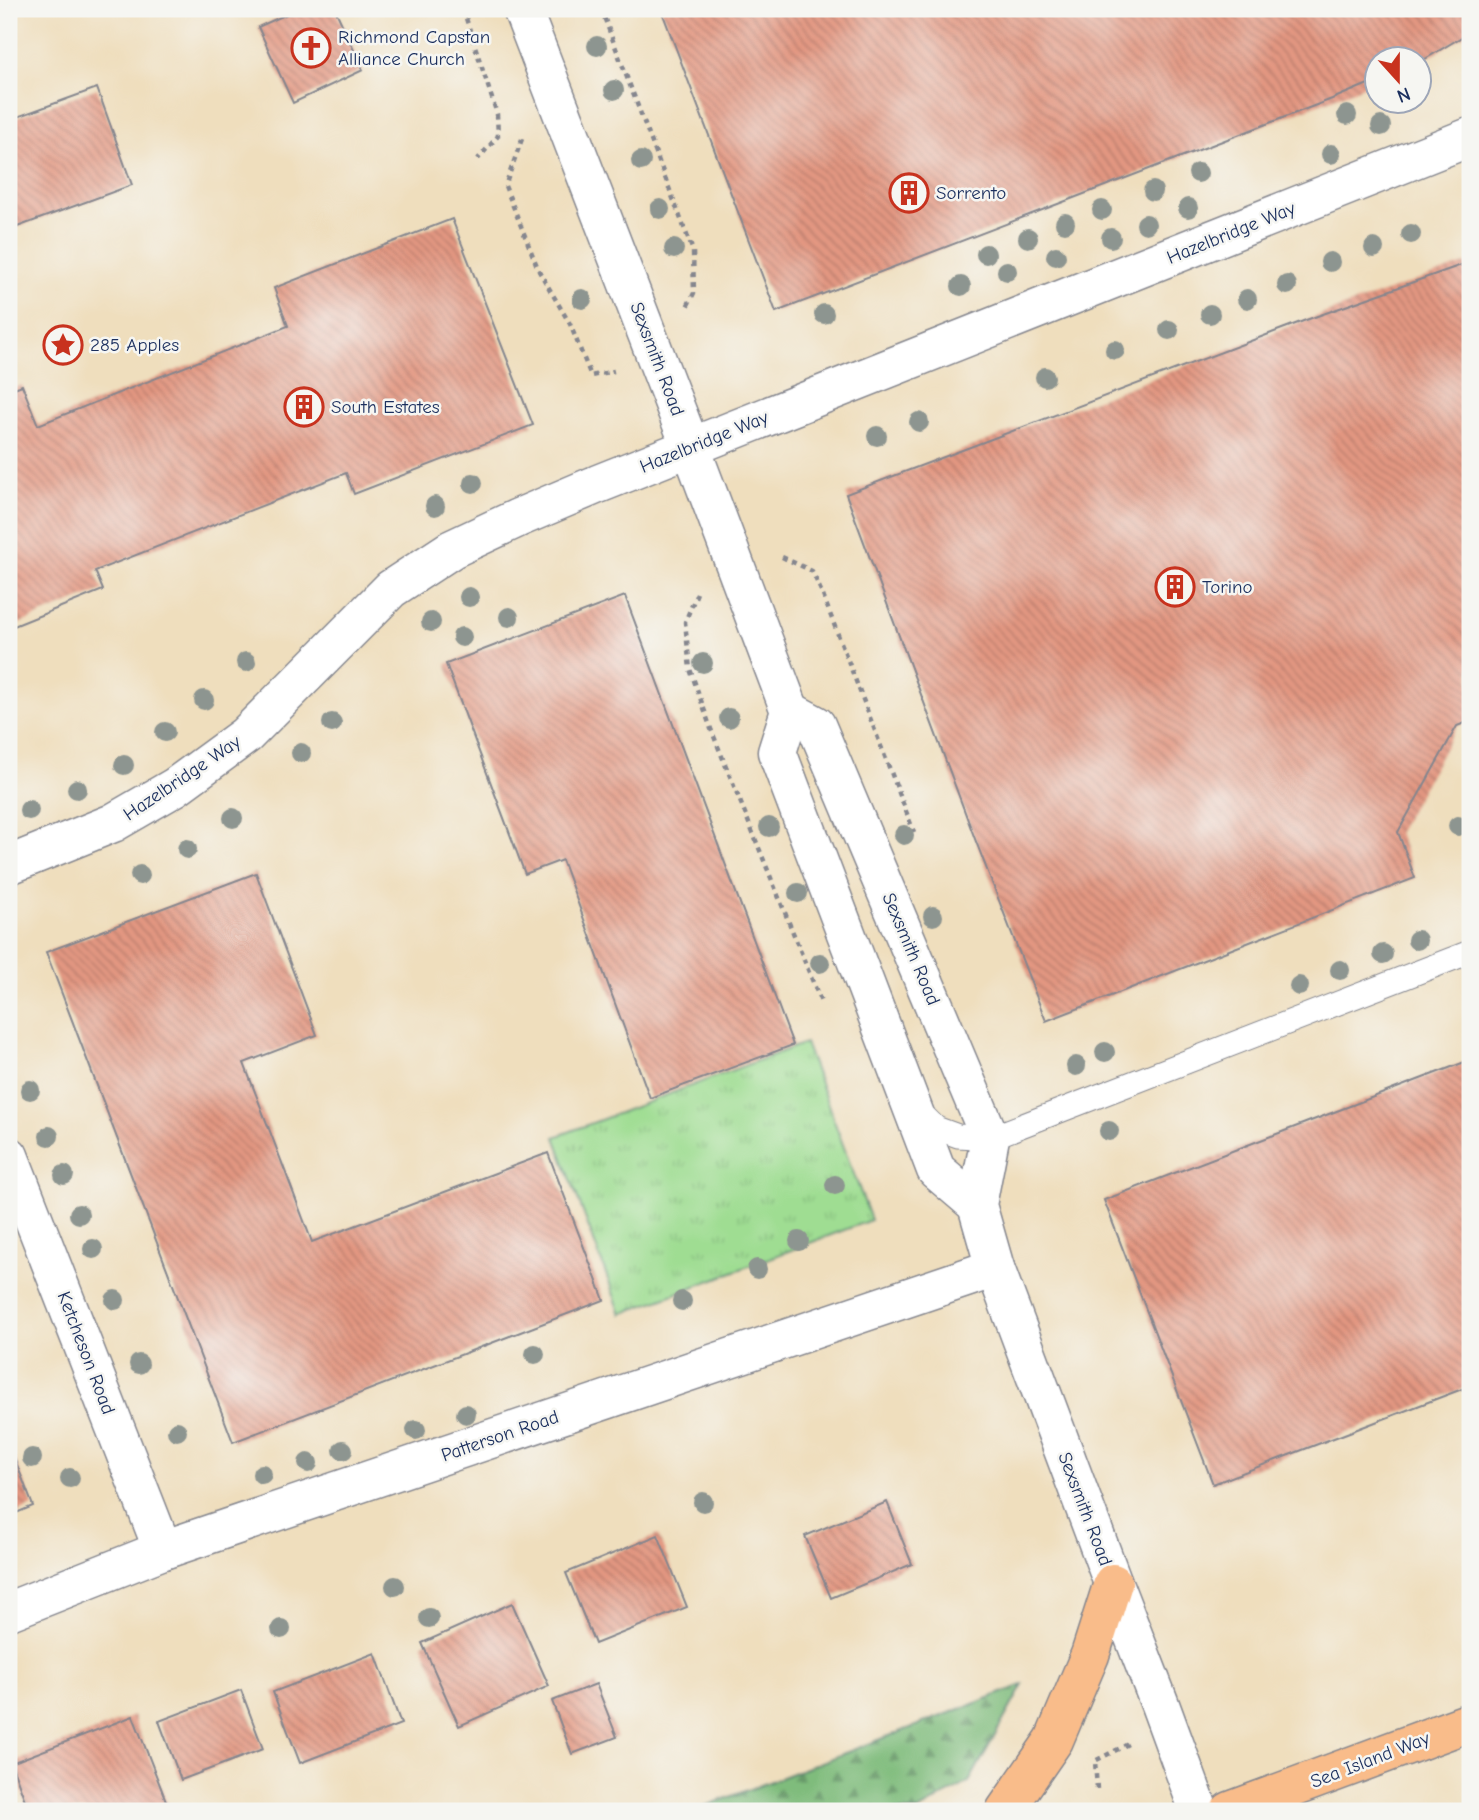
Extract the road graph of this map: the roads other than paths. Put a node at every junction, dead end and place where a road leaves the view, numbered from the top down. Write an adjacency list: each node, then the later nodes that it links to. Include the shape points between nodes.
1 (522, 9): 3 (street, Sexsmith Road)
2 (1470, 137): 3 (street, Hazelbridge Way)
3 (691, 448): 4 (street, Sexsmith Road); 5 (street, Hazelbridge Way, via 452,549 391,589 246,735 175,787 113,823)
4 (789, 711): 7 (street, via 777,752); 8 (street, Sexsmith Road, via 816,725)
5 (9, 865)
6 (1470, 952): 8 (lane)
7 (910, 1101): 8 (lane, via 936,1128 958,1136); 10 (street, via 936,1170)
8 (990, 1138): 10 (street, Sexsmith Road)
9 (9, 1156): 12 (street, Ketcheson Road)
10 (977, 1205): 11 (street, Sexsmith Road)
11 (995, 1268): 12 (street, Patterson Road); 13 (street, Sexsmith Road)
12 (163, 1550): 14 (street, Patterson Road)
13 (1113, 1583): 16 (main road, via 1090,1655 1054,1740); 17 (street, Sexsmith Road)
14 (9, 1611)
15 (1470, 1722): 18 (main road, Sea Island Way)
16 (1005, 1811)
17 (1199, 1811)
18 (1230, 1811)

